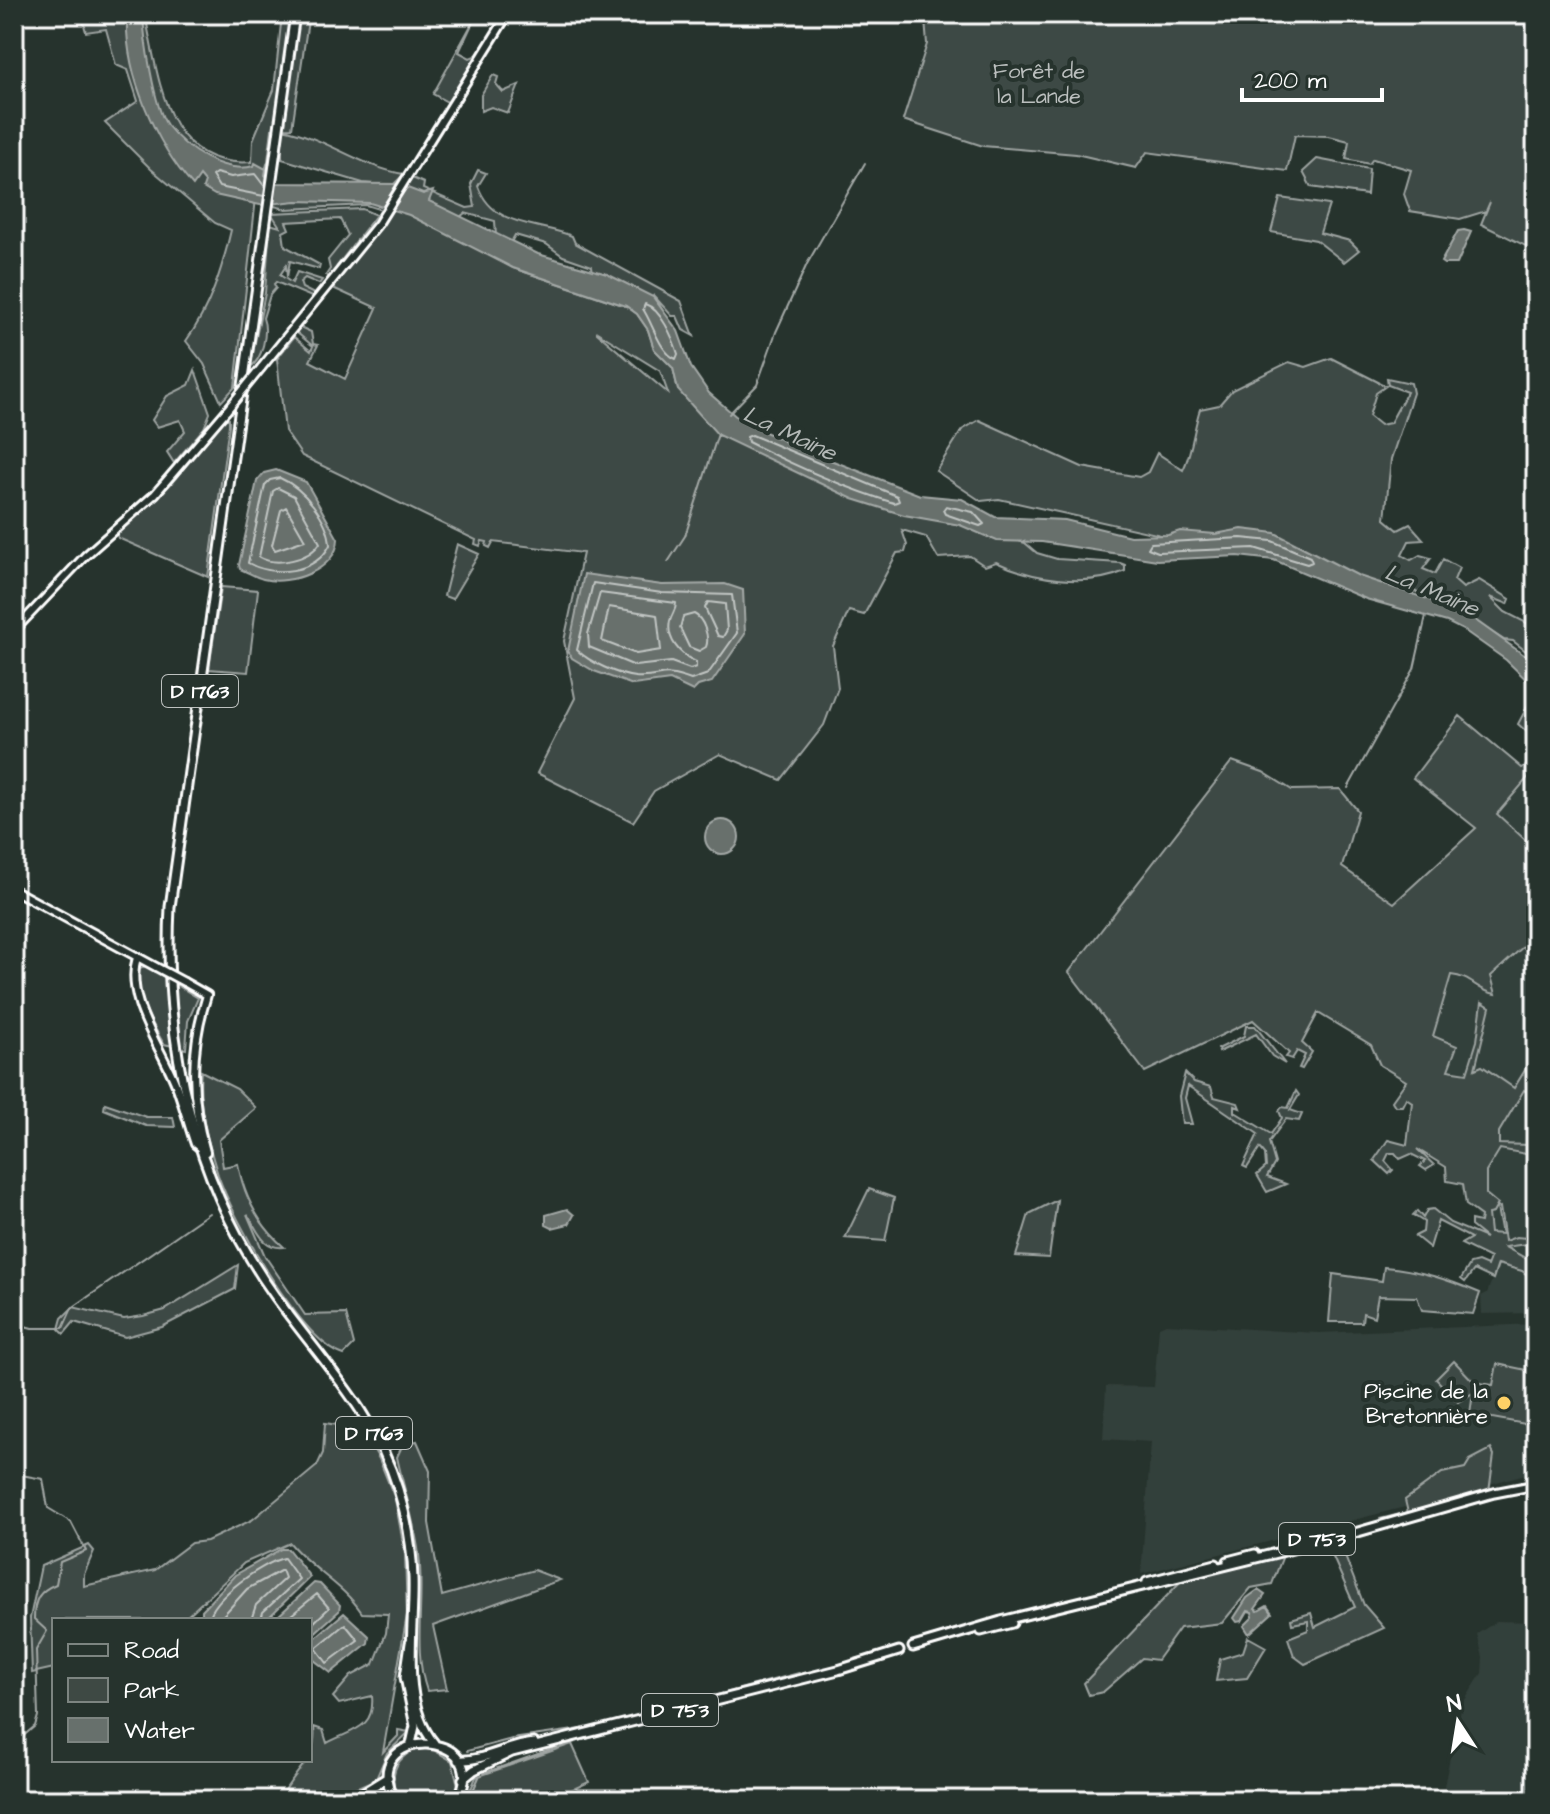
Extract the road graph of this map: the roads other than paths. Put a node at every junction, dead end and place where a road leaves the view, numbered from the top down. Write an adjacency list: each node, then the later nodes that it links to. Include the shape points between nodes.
1 (295, 14): 6 (main road, D 1763, via 170,907 172,1019)
2 (508, 14): 3 (street, bridge, via 386,211 261,368 155,494 85,556)
3 (14, 631)
4 (14, 890): 5 (street)
5 (137, 957): 6 (street, via 134,977 143,1013); 7 (street, bridge, via 207,995 192,1080)
6 (200, 1148): 7 (main road, D 1763)
7 (204, 1159): 9 (main road, D 1763, via 263,1278 352,1395 386,1457 410,1540)
8 (1534, 1485): 10 (main road, D 753, via 1001,1621)
9 (414, 1618): 11 (main road, D 1763, via 414,1686 423,1727); 12 (main road, D 1763, via 405,1677 415,1726)
10 (568, 1739): 13 (main road, D 753, via 516,1744); 15 (main road, D 753, via 512,1752)
11 (434, 1743): 12 (main road); 13 (main road)
12 (411, 1744): 14 (main road, via 394,1758)
13 (458, 1760): 15 (main road)
14 (388, 1777): 16 (main road); 17 (main road)
15 (463, 1779): 19 (main road)
16 (393, 1799): 18 (main road)
17 (351, 1800)
18 (367, 1800)
19 (457, 1800)

